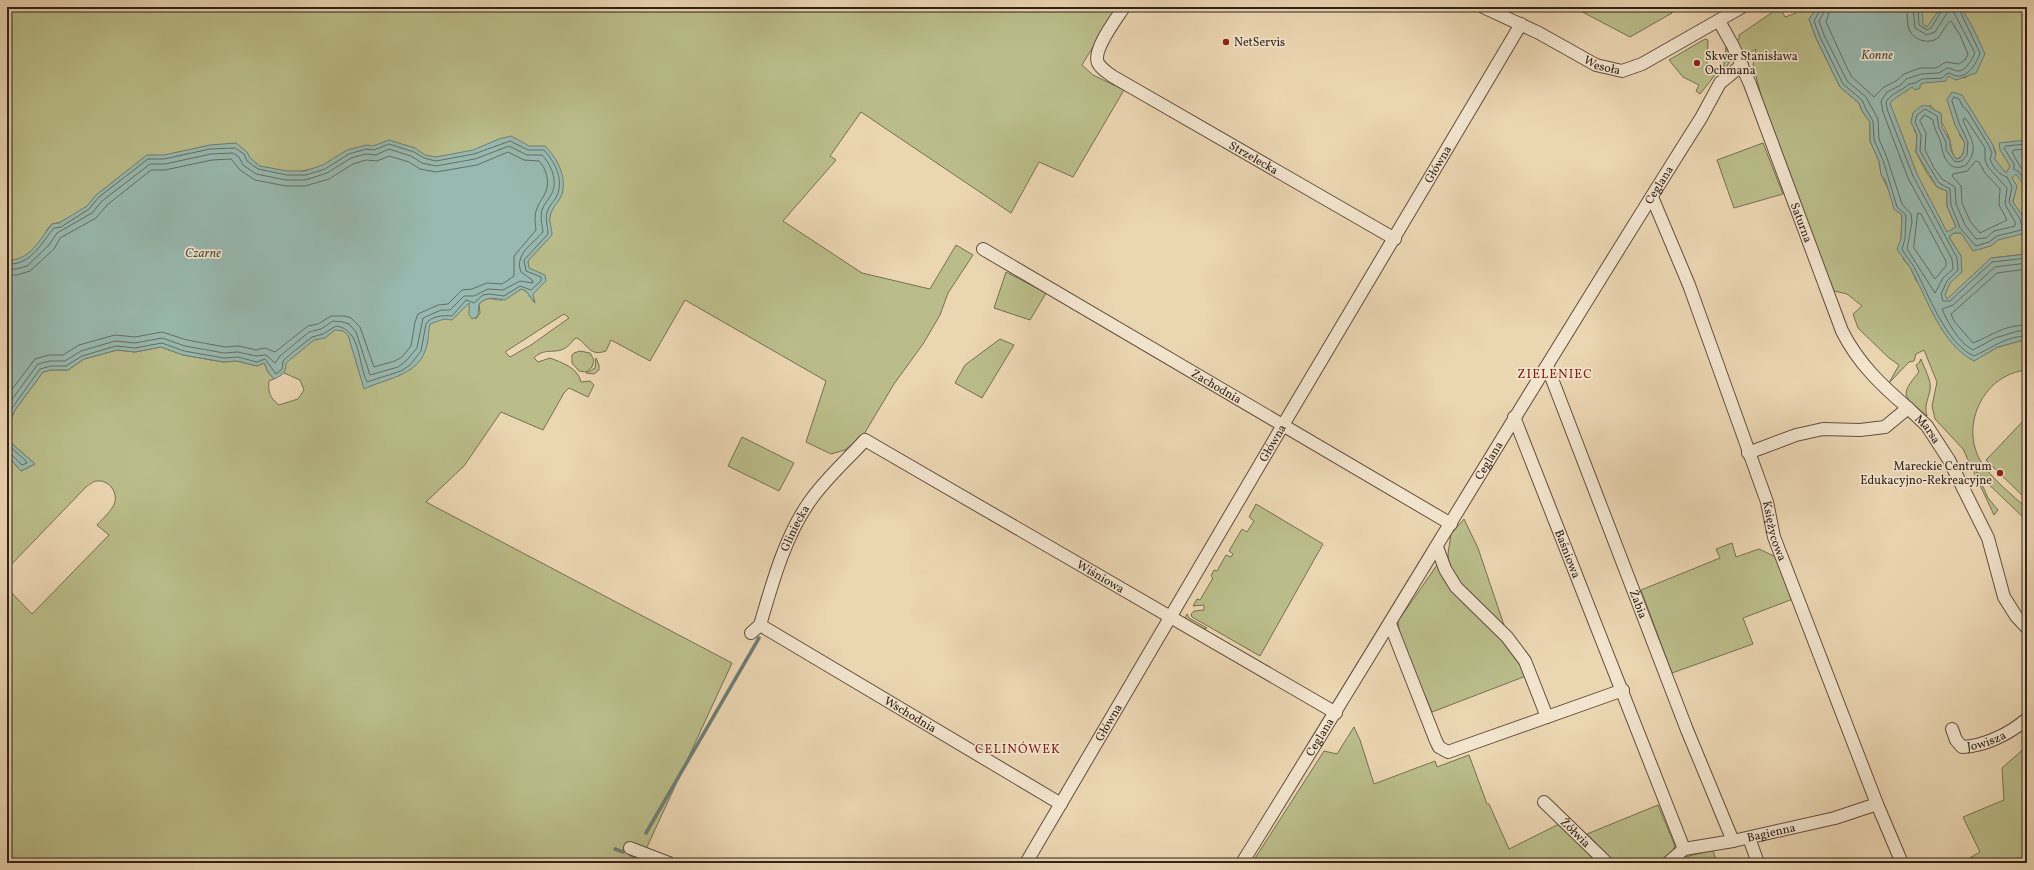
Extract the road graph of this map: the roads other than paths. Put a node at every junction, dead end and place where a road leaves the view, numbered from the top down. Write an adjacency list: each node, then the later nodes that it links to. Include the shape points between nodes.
1 (1124, 7): 8 (street, Strzelecka, via 1098,49 1097,61 1102,68)
2 (1483, 7): 5 (street, Wesoła)
3 (1742, 7): 4 (street, Wesoła)
4 (1719, 21): 5 (street, Wesoła, via 1642,64 1622,71 1596,65); 6 (street, Saturna)
5 (1521, 24): 8 (street, Główna)
6 (1742, 65): 7 (street, Ceglana, via 1720,83); 11 (street, Saturna, via 1842,331 1865,368)
7 (1652, 197): 10 (street, Ceglana); 15 (street, Księżycowa, via 1690,285)
8 (1394, 239): 13 (street, Główna)
9 (983, 249): 13 (street, Zachodnia)
10 (1547, 366): 12 (street, Ceglana); 31 (street, Żabia)
11 (1908, 408): 15 (street, Marsa, via 1891,424 1881,429 1822,429 1796,435); 20 (street, Marsa, via 1927,426 1949,460 1988,538 2004,597)
12 (1514, 417): 16 (street, Ceglana); 22 (street, Baśniowa)
13 (1283, 425): 16 (street, Zachodnia); 18 (street, Główna)
14 (865, 440): 18 (street, Wiśniowa); 21 (street, Gliniecka, via 809,502 782,556)
15 (1748, 453): 29 (street, Księżycowa, via 1767,502 1774,537)
16 (1451, 524): 17 (street, Ceglana)
17 (1438, 547): 19 (street, Ceglana); 24 (street, via 1445,569 1456,587 1507,637 1524,661)
18 (1172, 617): 23 (street, Wiśniowa); 28 (street, Główna)
19 (1390, 624): 23 (street, Ceglana); 24 (street, via 1441,749 1453,752)
20 (2027, 628)
21 (755, 629): 28 (street, Wschodnia)
22 (1623, 690): 24 (street); 33 (street, Baśniowa)
23 (1336, 713): 36 (street, Ceglana)
24 (1547, 717)
25 (2027, 719): 26 (street, Jowisza, via 2013,730 1975,747 1962,747 1956,740)
26 (1952, 728)
27 (1544, 802): 37 (street, Żółwia)
28 (1061, 804): 35 (street, Główna)
29 (1877, 804): 30 (street, Bagienna, via 1835,818); 40 (street, Księżycowa)
30 (1749, 838): 31 (street, Bagienna); 39 (street)
31 (1733, 841): 33 (street, Bagienna)
32 (630, 848): 34 (street)
33 (1684, 849): 38 (street)
34 (669, 863)
35 (1026, 863)
36 (1242, 863)
37 (1607, 863)
38 (1668, 863)
39 (1758, 863)
40 (1902, 863)

